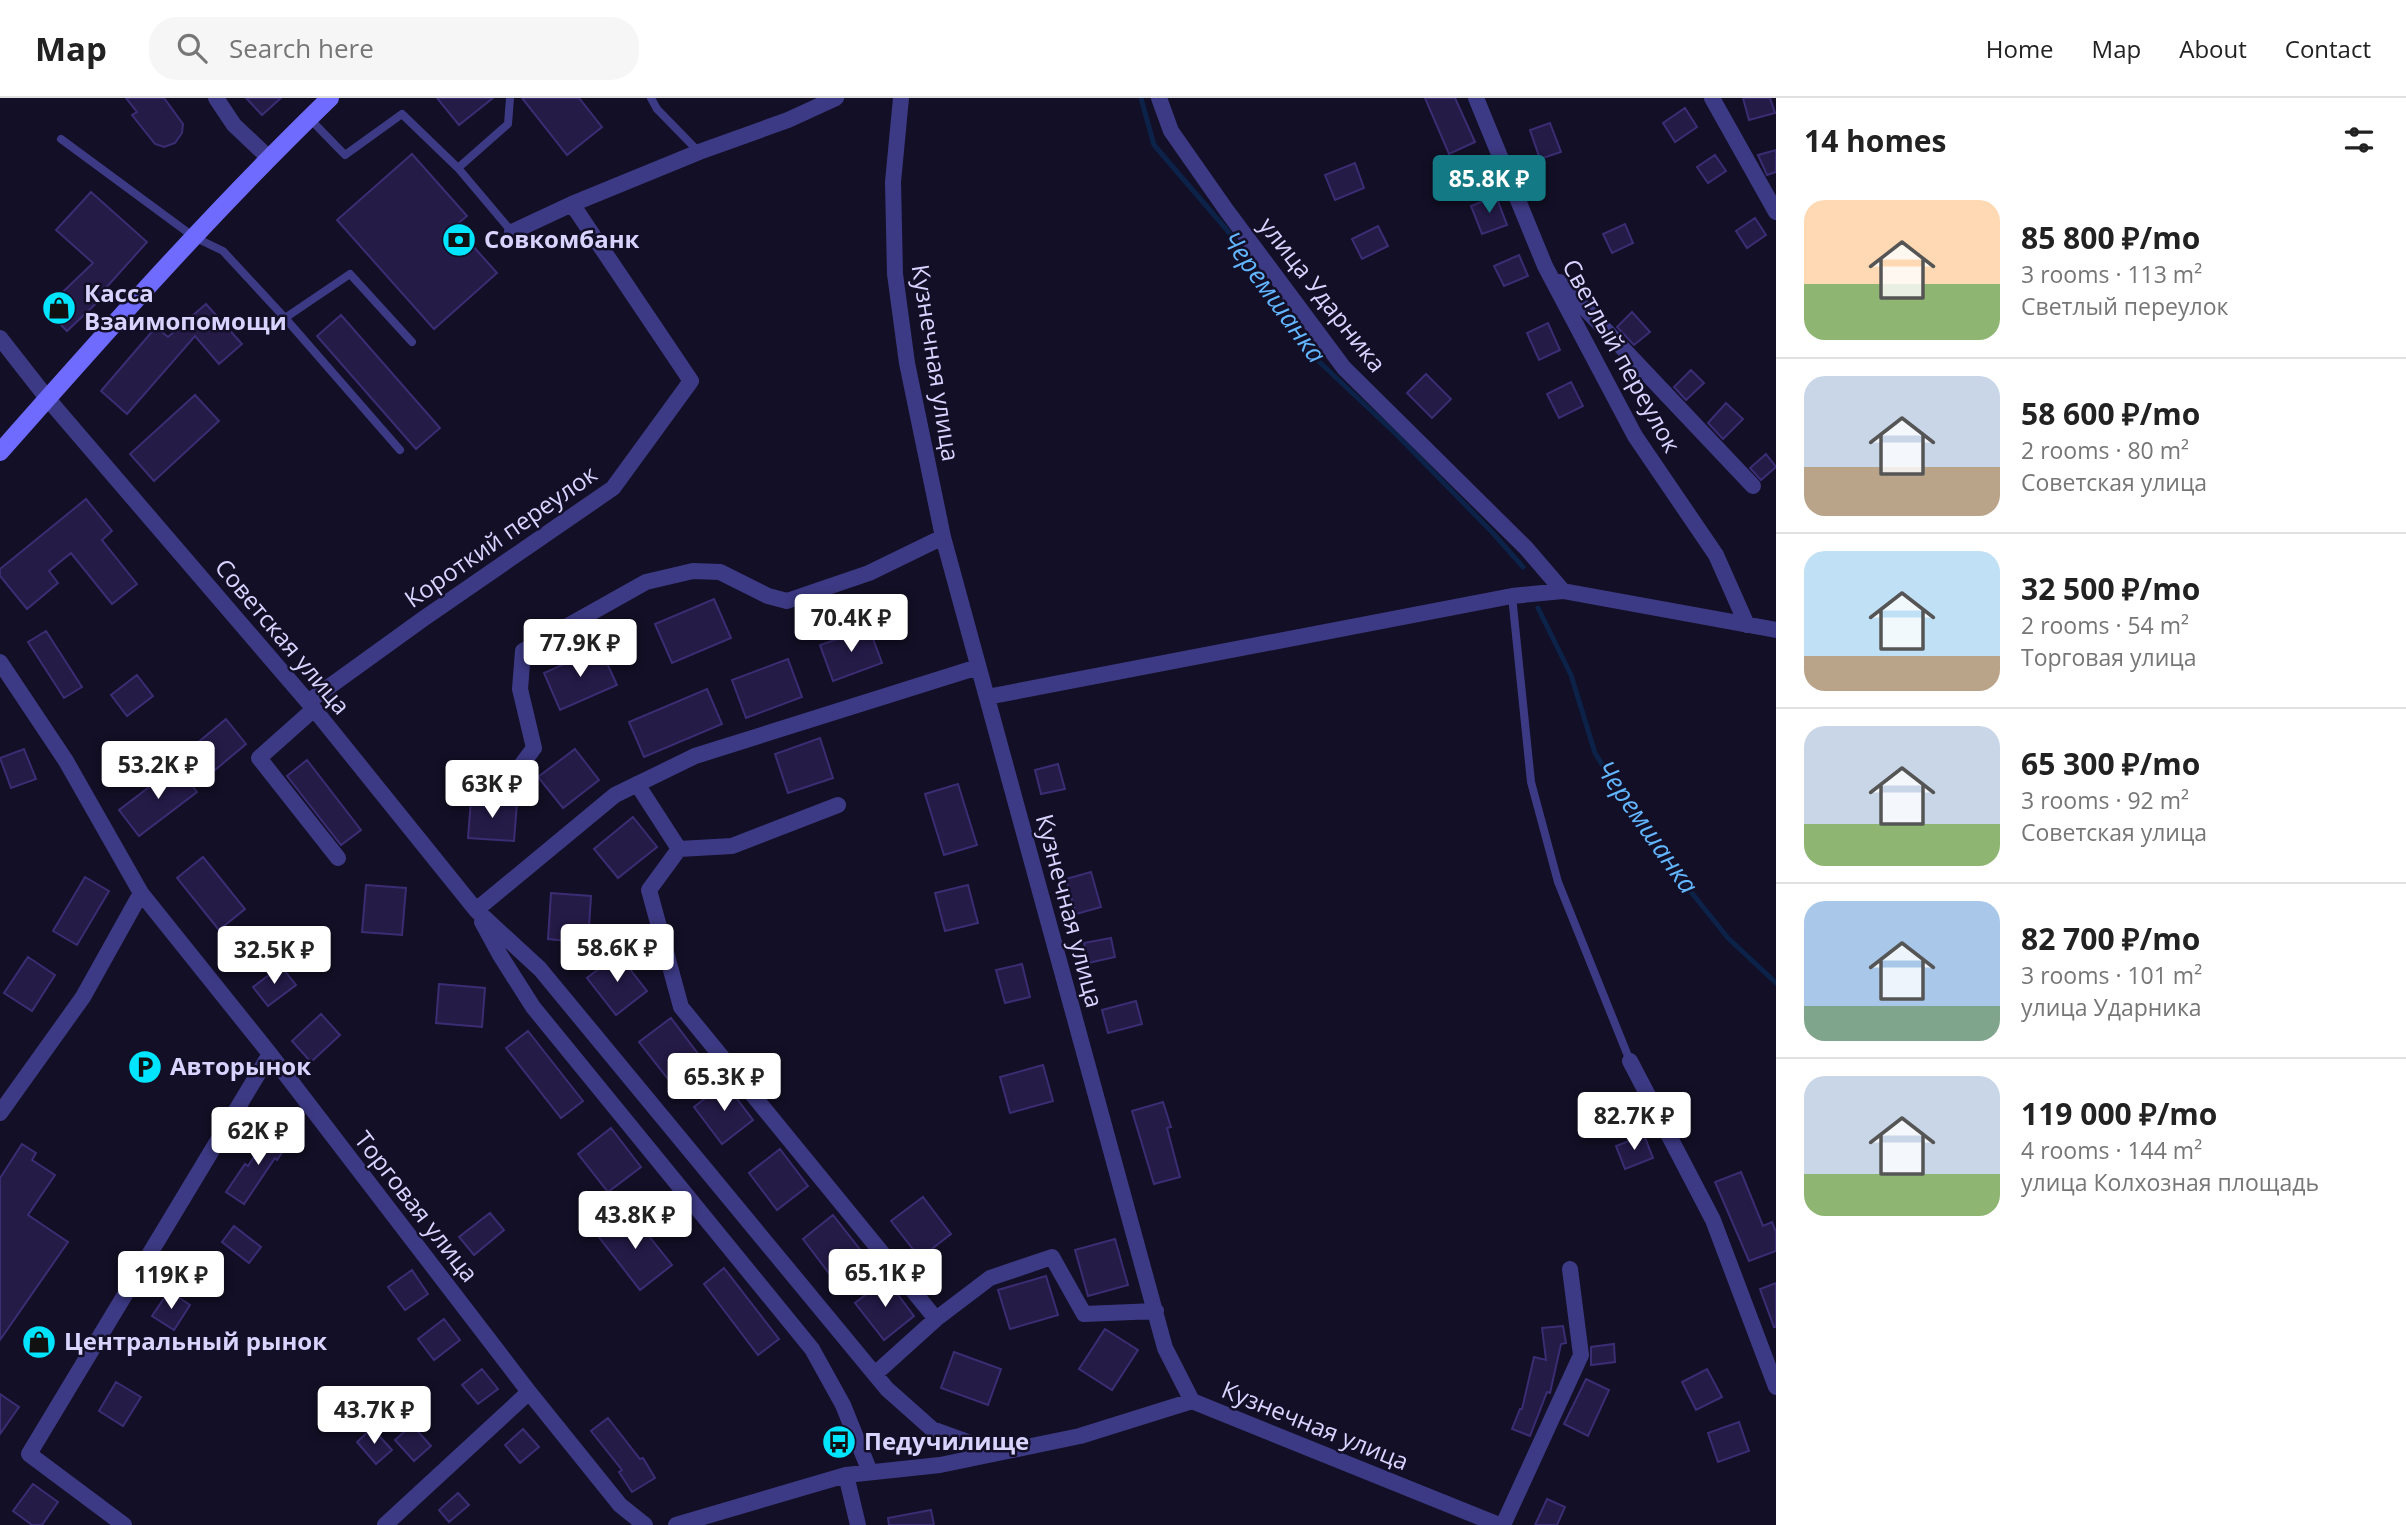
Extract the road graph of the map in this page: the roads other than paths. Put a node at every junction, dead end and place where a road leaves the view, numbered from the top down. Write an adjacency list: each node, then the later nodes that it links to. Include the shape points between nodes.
1 (216, 98): 13 (street, via 234,125)
2 (330, 98): 10 (main road)
3 (510, 98): 14 (lane, via 508,124)
4 (651, 98): 12 (lane)
5 (836, 98): 12 (street)
6 (901, 98): 27 (street, Кузнечная улица, via 893,182 895,274 907,363)
7 (1159, 98): 28 (street, улица Ударника, via 1171,131 1345,368 1526,548)
8 (1476, 98): 19 (street, Светлый переулок)
9 (1712, 98): 16 (street)
10 (309, 118): 13 (main road); 14 (lane, via 345,155 402,114)
11 (61, 139): 18 (lane)
12 (699, 152): 15 (street)
13 (269, 158): 18 (main road)
14 (458, 168): 17 (lane)
15 (572, 204): 17 (street); 35 (street, Короткий переулок, via 691,381 613,488 423,619)
16 (1776, 212)
17 (512, 232)
18 (194, 237): 20 (lane, via 223,251); 23 (main road)
19 (1545, 266): 26 (street); 30 (street, Светлый переулок, via 1635,436 1716,555)
20 (285, 318): 22 (lane, via 350,274); 24 (lane)
21 (0, 338): 23 (street, Советская улица)
22 (412, 342)
23 (47, 398): 25 (main road); 35 (street, Советская улица)
24 (400, 450)
25 (0, 452)
26 (1753, 486)
27 (943, 537): 33 (street, Кузнечная улица); 37 (street, via 869,573 787,601 720,572 693,571 646,582 523,651 520,689 534,748 519,768)
28 (1563, 591): 29 (street); 30 (street)
29 (1512, 596): 34 (street); 44 (lane, via 1531,782 1559,882)
30 (1747, 625): 31 (street)
31 (1776, 630)
32 (0, 662): 41 (street, Торговая улица, via 66,761)
33 (978, 667): 34 (street, Кузнечная улица); 36 (street, via 695,756)
34 (987, 696): 47 (street, Кузнечная улица)
35 (311, 706): 40 (street, Короткий переулок, via 259,758); 42 (street, Советская улица)
36 (637, 784): 39 (street); 42 (street, via 615,795)
37 (476, 788)
38 (838, 806): 39 (street, via 733,846)
39 (679, 849): 48 (street, via 649,890 681,1007)
40 (338, 858)
41 (141, 893): 43 (street, Торговая улица); 45 (street, via 83,997)
42 (476, 910): 49 (street, Советская улица, via 540,969); 54 (street, Советская улица, via 533,1007 812,1349 843,1405)
43 (270, 1054): 51 (street, Торговая улица); 56 (street, via 29,1454)
44 (1630, 1061): 50 (street, via 1713,1220)
45 (0, 1113)
46 (1570, 1269): 61 (street, via 1581,1354)
47 (1156, 1311): 48 (street, via 1084,1314 1052,1257 990,1278); 52 (street, Кузнечная улица, via 1165,1348)
48 (936, 1319): 49 (street)
49 (875, 1374): 53 (street, Советская улица, via 932,1429)
50 (1776, 1387)
51 (529, 1392): 57 (street); 58 (street, Торговая улица, via 621,1505)
52 (1192, 1401): 53 (street, via 1080,1436); 61 (street, Кузнечная улица)
53 (998, 1453): 54 (street)
54 (870, 1472): 55 (street)
55 (846, 1475): 59 (street); 60 (street)
56 (124, 1525)
57 (385, 1525)
58 (645, 1525)
59 (676, 1525)
60 (858, 1525)
61 (1501, 1525)

